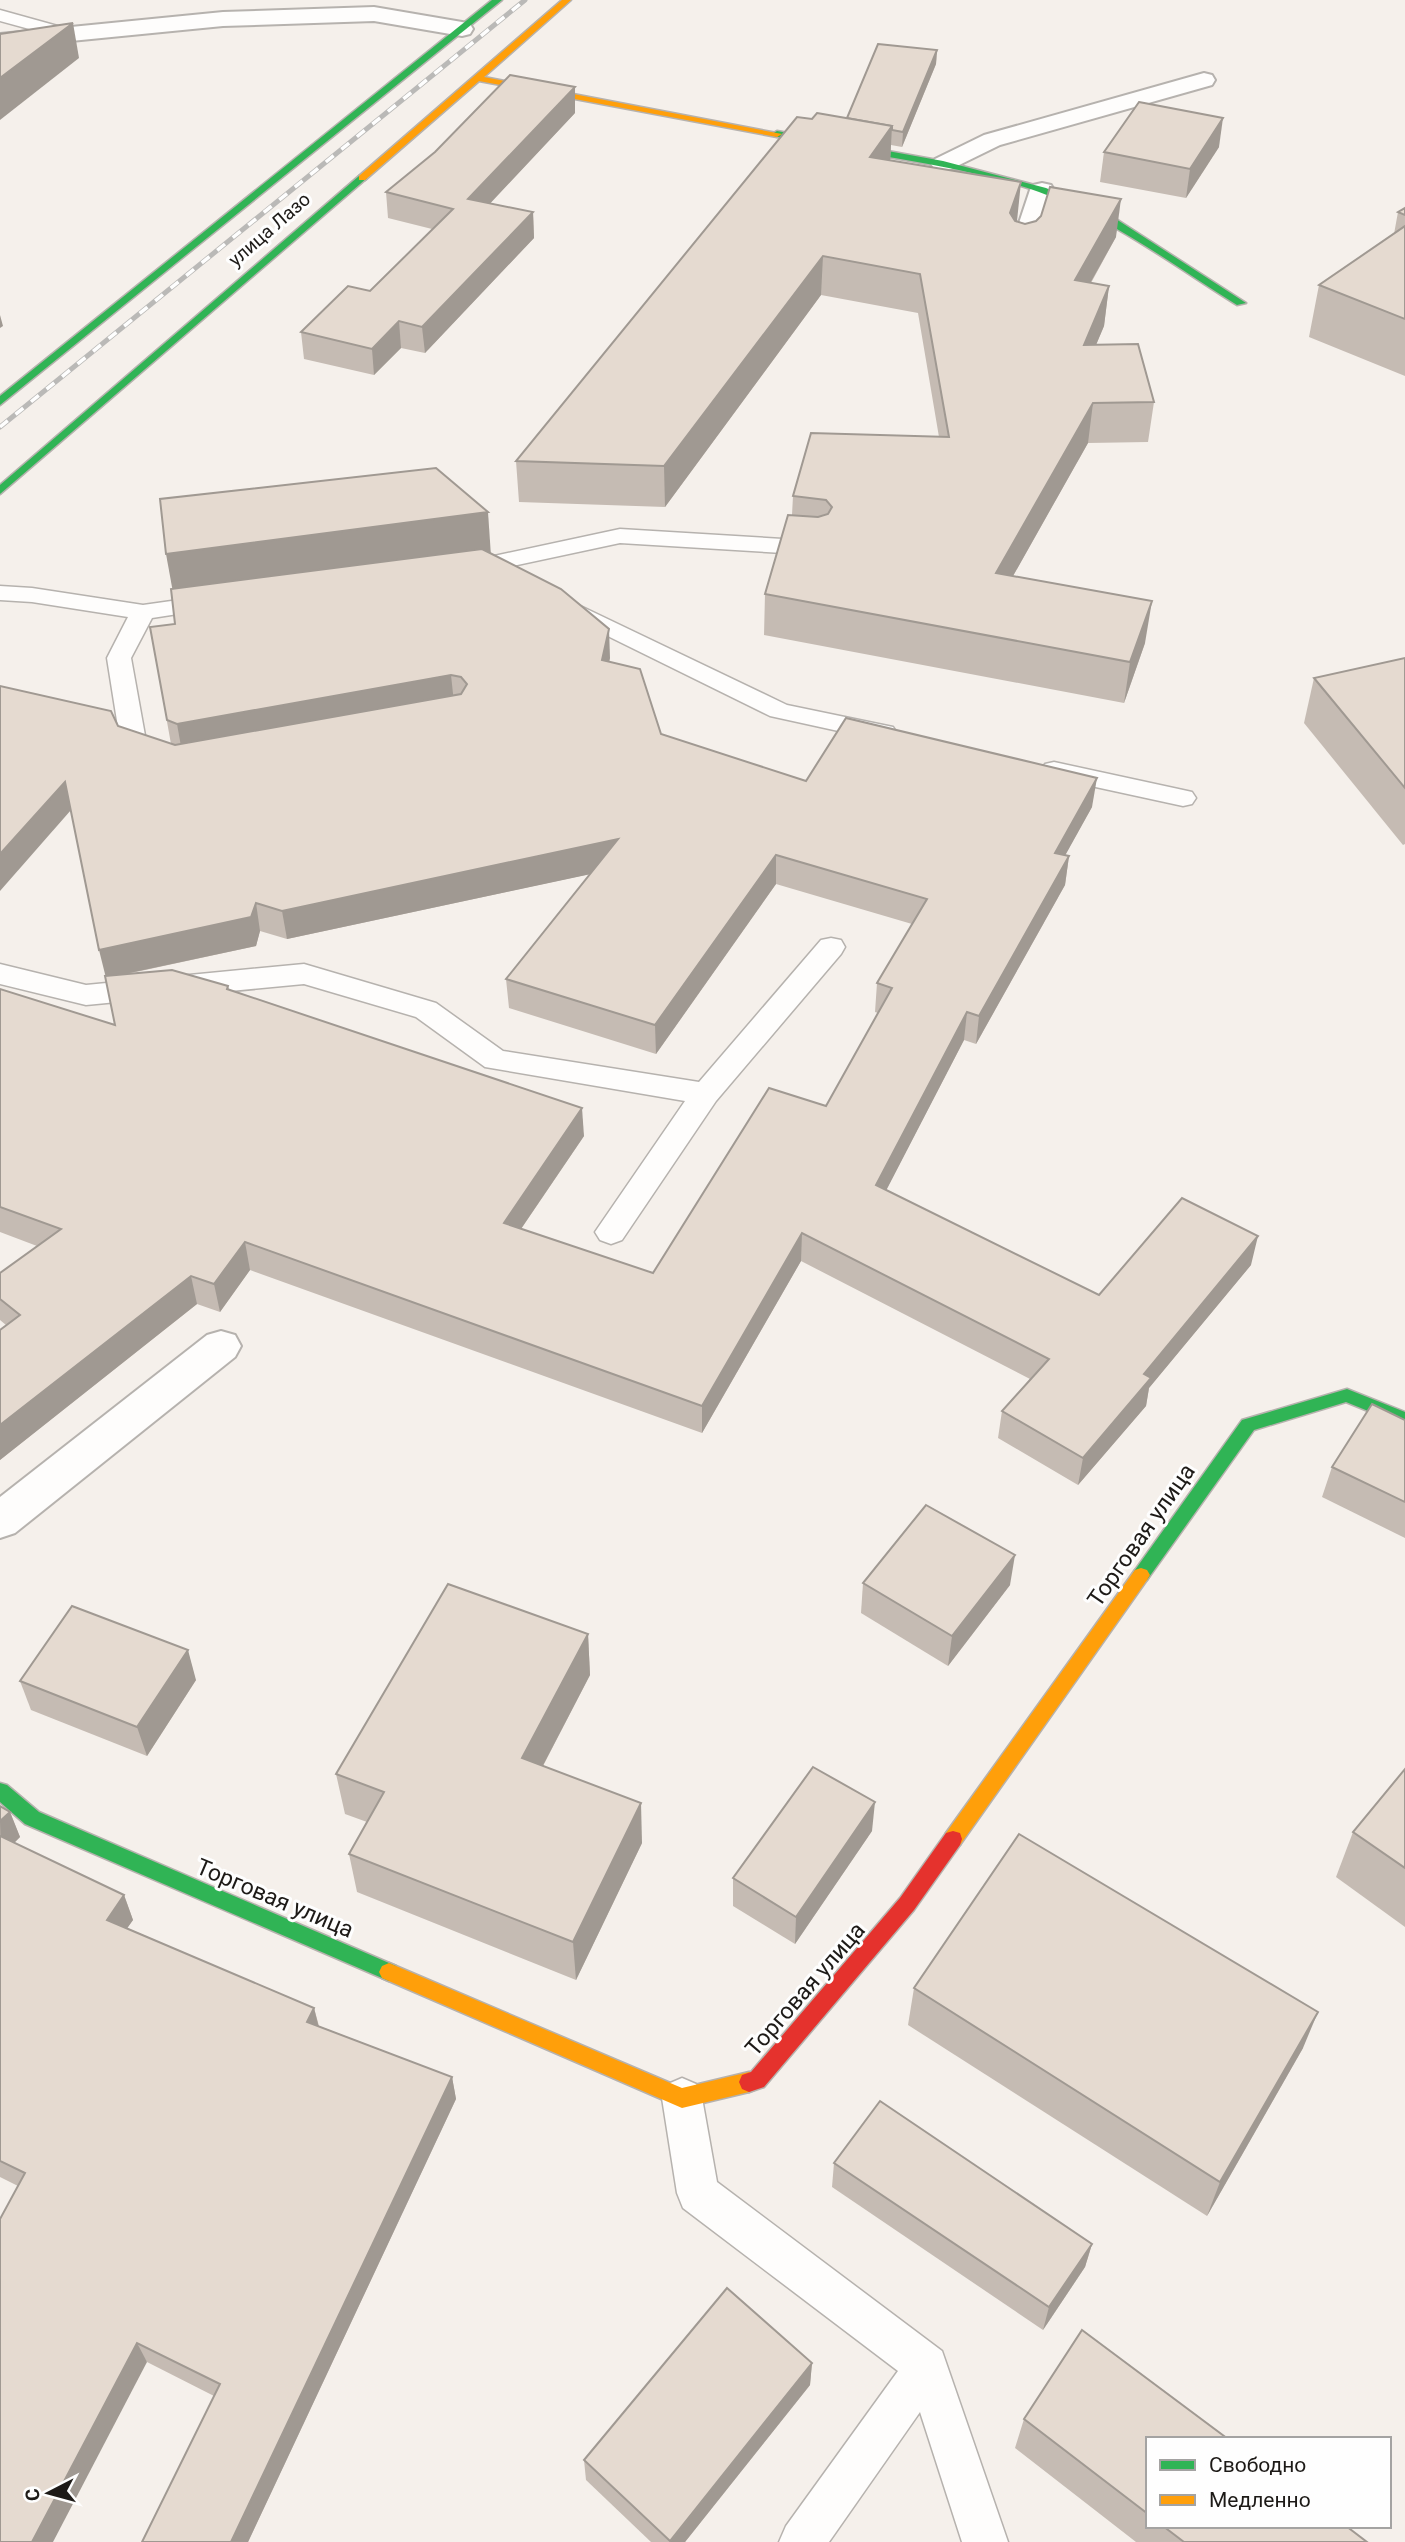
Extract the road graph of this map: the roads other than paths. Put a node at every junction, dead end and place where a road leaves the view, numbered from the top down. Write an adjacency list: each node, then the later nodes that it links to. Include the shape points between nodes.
1 (498, 0): 4 (main road, улица Лазо)
2 (568, 0): 7 (main road, улица Лазо)
3 (0, 15): 5 (lane)
4 (461, 29): 5 (street, via 374,14 223,19); 13 (main road, улица Лазо)
5 (66, 34): 6 (street)
6 (0, 41)
7 (475, 78): 9 (main road); 14 (main road, улица Лазо)
8 (1204, 80): 9 (street, via 992,140)
9 (943, 164): 10 (main road)
10 (1042, 190): 11 (street); 12 (main road, via 1112,221)
11 (1022, 253)
12 (1241, 303)
13 (0, 402)
14 (0, 491)
15 (816, 548): 16 (lane, via 620,536)
16 (488, 566): 17 (lane); 18 (lane)
17 (446, 572)
18 (523, 584)
19 (0, 593): 22 (lane)
20 (547, 597): 23 (lane, via 779,711)
21 (239, 599): 22 (lane)
22 (143, 612): 24 (lane, via 120,658 134,746)
23 (914, 740)
24 (180, 763)
25 (1035, 766): 26 (lane)
26 (1183, 798)
27 (831, 947): 29 (lane)
28 (0, 974): 29 (lane, via 86,995 304,974 426,1010 495,1060)
29 (706, 1094): 30 (lane)
30 (611, 1233)
31 (220, 1346): 33 (street)
32 (1405, 1419): 35 (main road, Торговая улица, via 1347,1395 1248,1424 907,1904 757,2080)
33 (0, 1521)
34 (0, 1791): 35 (main road, Торговая улица, via 32,1818)
35 (682, 2098): 36 (lane, via 698,2193)
36 (927, 2366): 37 (lane); 38 (lane)
37 (802, 2542)
38 (985, 2542)

